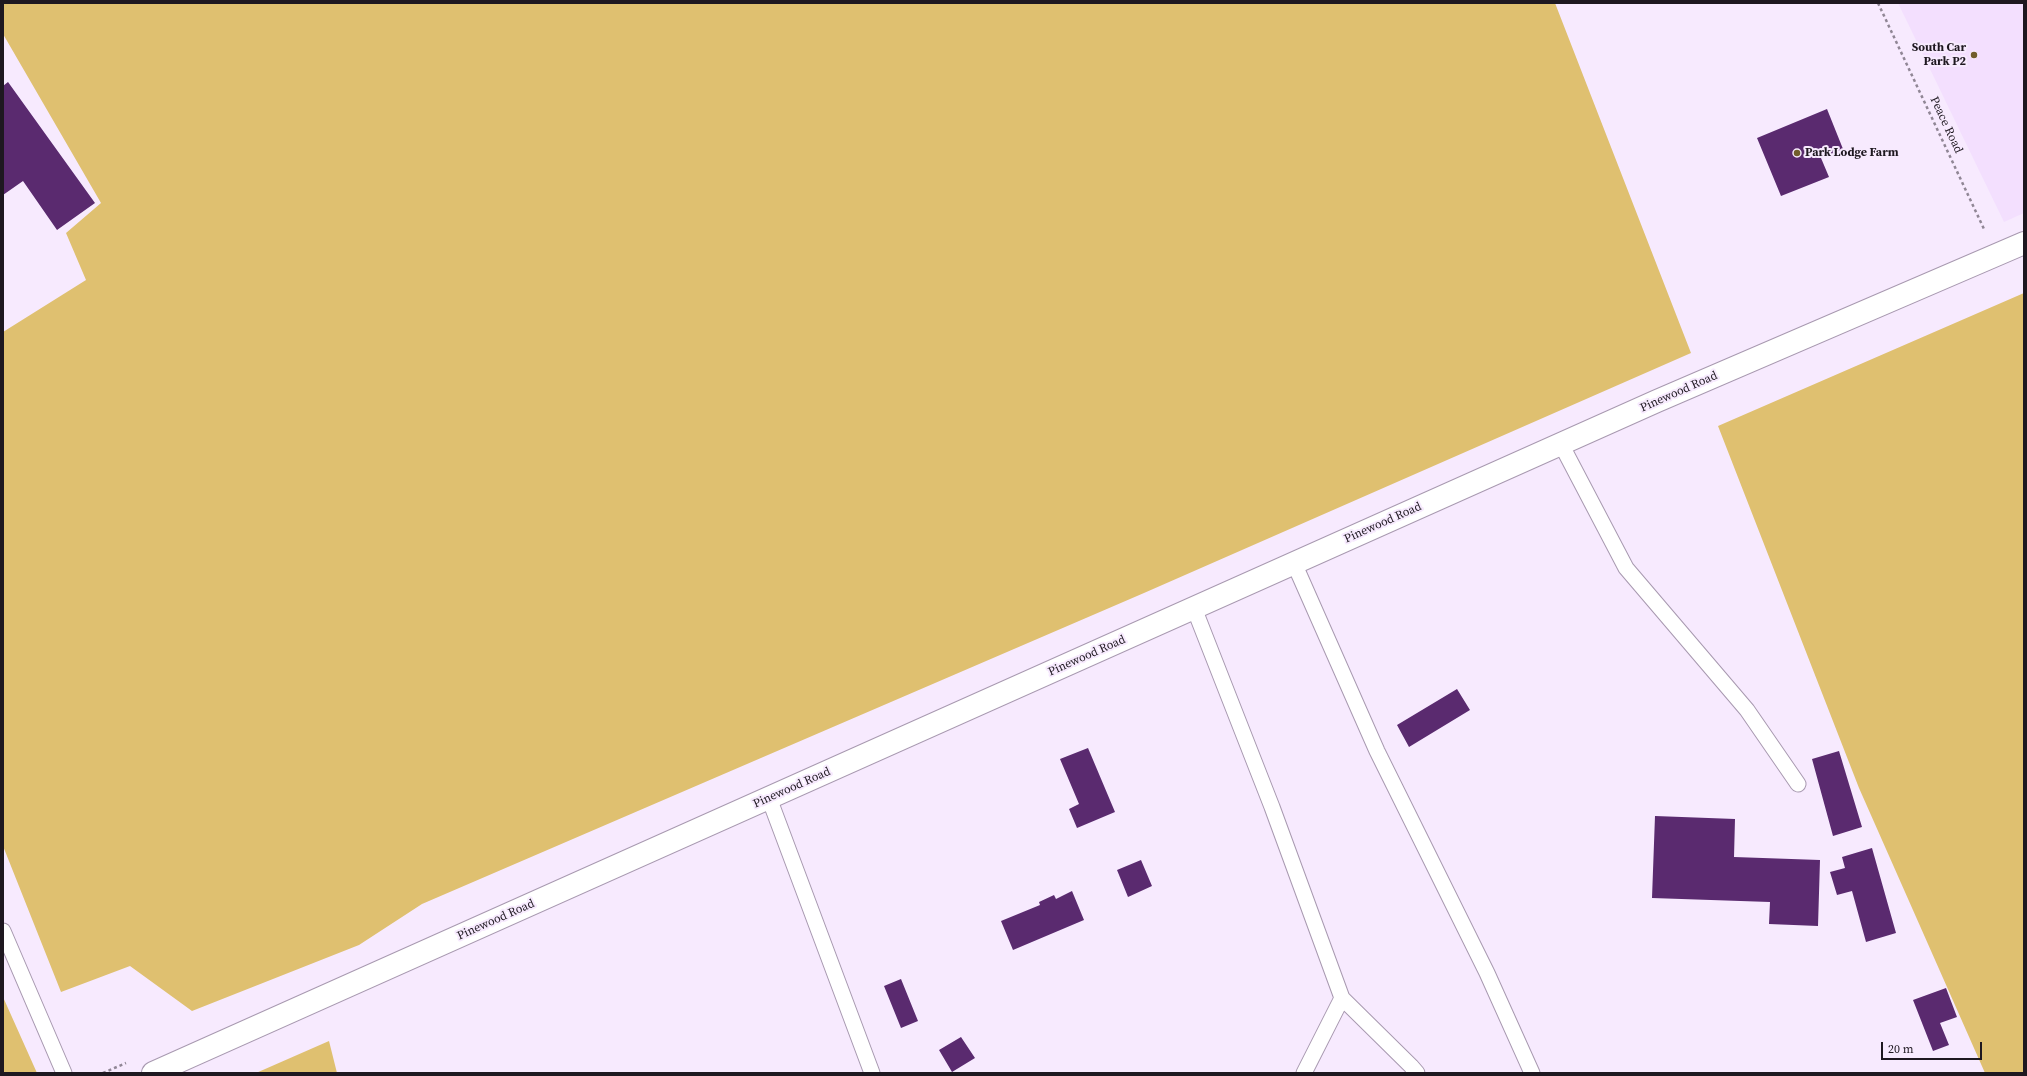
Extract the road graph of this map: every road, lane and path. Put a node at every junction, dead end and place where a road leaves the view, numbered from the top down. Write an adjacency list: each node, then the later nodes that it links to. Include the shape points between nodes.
1 (1878, 3): 3 (path, Peace Road, via 1977,211)
2 (2024, 243): 3 (street, Pinewood Road)
3 (1994, 256): 4 (street, Pinewood Road)
4 (1561, 444): 5 (street, Pinewood Road); 7 (lane, via 1626,568 1747,710)
5 (1294, 563): 6 (street, Pinewood Road); 16 (lane, via 1377,751 1487,973)
6 (1194, 608): 8 (street, Pinewood Road); 10 (lane, via 1272,807)
7 (1798, 784)
8 (769, 798): 12 (street, Pinewood Road); 13 (lane)
9 (3, 931): 11 (lane)
10 (1342, 998): 14 (lane); 15 (lane)
11 (64, 1073)
12 (153, 1073)
13 (872, 1073)
14 (1304, 1073)
15 (1417, 1073)
16 (1532, 1073)

